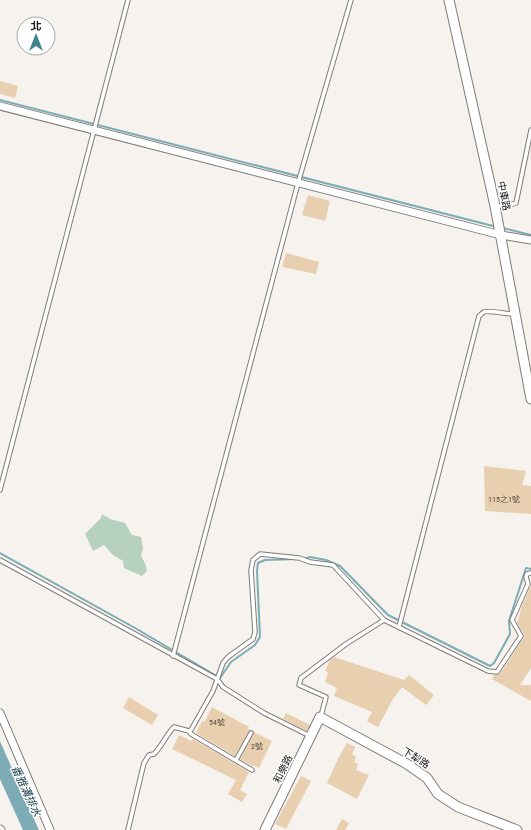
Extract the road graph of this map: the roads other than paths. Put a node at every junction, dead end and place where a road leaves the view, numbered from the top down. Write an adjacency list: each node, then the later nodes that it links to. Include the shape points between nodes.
1 (128, 0): 6 (lane)
2 (351, 0): 7 (lane)
3 (449, 0): 8 (street, 中車路)
4 (0, 106): 6 (street)
5 (531, 130): 8 (lane, via 516,204)
6 (93, 131): 7 (street); 13 (lane)
7 (298, 183): 9 (street); 18 (lane)
8 (495, 206): 9 (street, 中車路)
9 (501, 235): 10 (street); 11 (street, 中車路)
10 (531, 240)
11 (516, 314): 12 (street, 中車路); 17 (lane, via 484,311 479,316)
12 (531, 399)
13 (0, 490)
14 (0, 560): 18 (lane)
15 (531, 573): 17 (lane, via 526,577 528,584 512,620 521,636 497,672 488,671)
16 (384, 620): 17 (lane); 19 (lane, via 333,565 260,554 253,560 251,570 255,632 253,639 223,663); 21 (lane, via 346,644 301,678 299,685 326,697)
17 (399, 627)
18 (173, 656): 19 (lane)
19 (217, 679): 22 (lane, via 213,691); 24 (lane, via 223,687 264,713)
20 (0, 713): 27 (street)
21 (320, 717): 24 (street, 和樂路); 30 (street, 下犁路, via 407,764 427,778 438,794 458,807)
22 (189, 731): 25 (lane); 28 (lane, via 174,727 168,732 159,749 144,763)
23 (251, 733): 25 (lane)
24 (311, 736): 29 (street, 和樂路)
25 (236, 760): 26 (lane)
26 (252, 770)
27 (50, 830)
28 (128, 830)
29 (264, 830)
30 (517, 830)

